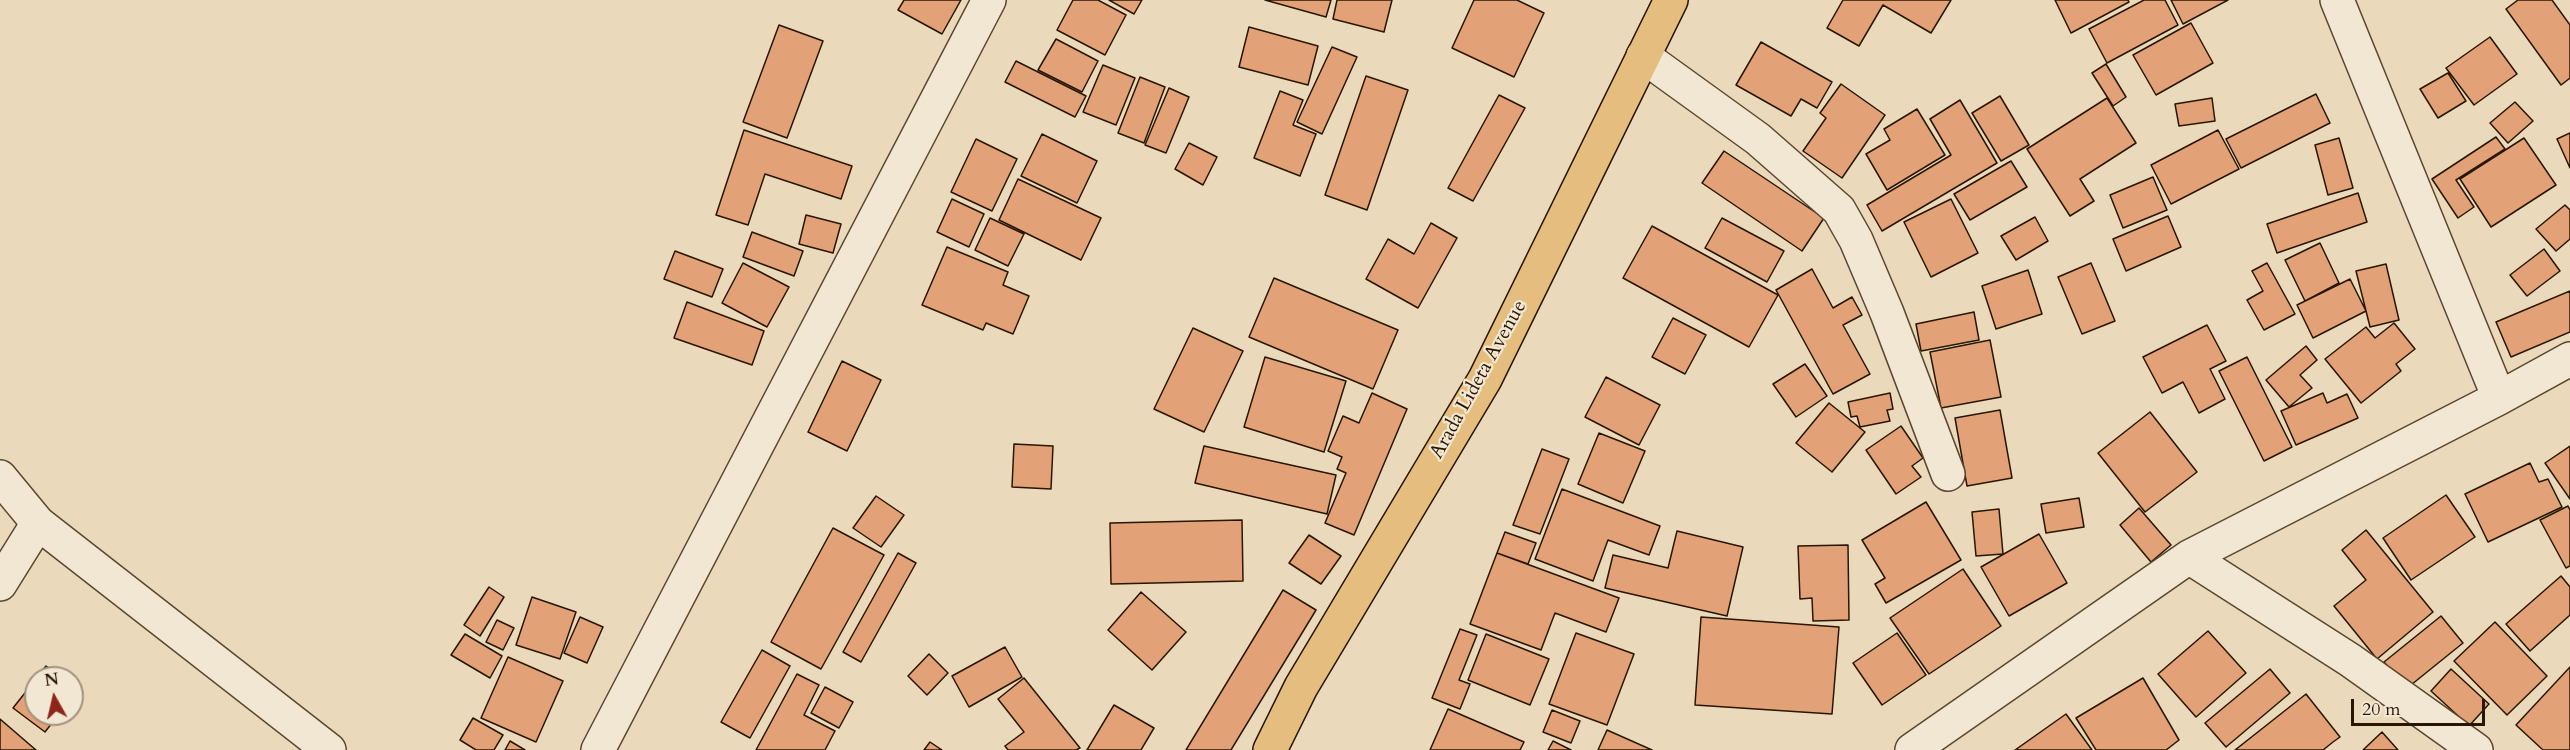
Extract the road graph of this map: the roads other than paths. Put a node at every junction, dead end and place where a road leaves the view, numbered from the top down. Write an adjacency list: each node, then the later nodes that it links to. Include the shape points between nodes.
1 (989, 0): 13 (street)
2 (1671, 0): 4 (highway, Arada Lideta Avenue)
3 (2337, 0): 6 (street)
4 (1643, 56): 7 (street, via 1758,139 1839,210 1887,313); 14 (highway, Arada Lideta Avenue, via 1485,379 1301,687)
5 (2570, 359): 6 (street)
6 (2499, 398): 10 (street)
7 (1948, 474)
8 (0, 477): 9 (street)
9 (38, 523): 11 (street); 12 (street)
10 (2189, 557): 15 (street); 16 (street, via 2350,660)
11 (0, 584)
12 (329, 750)
13 (598, 750)
14 (1270, 750)
15 (1912, 750)
16 (2476, 750)

